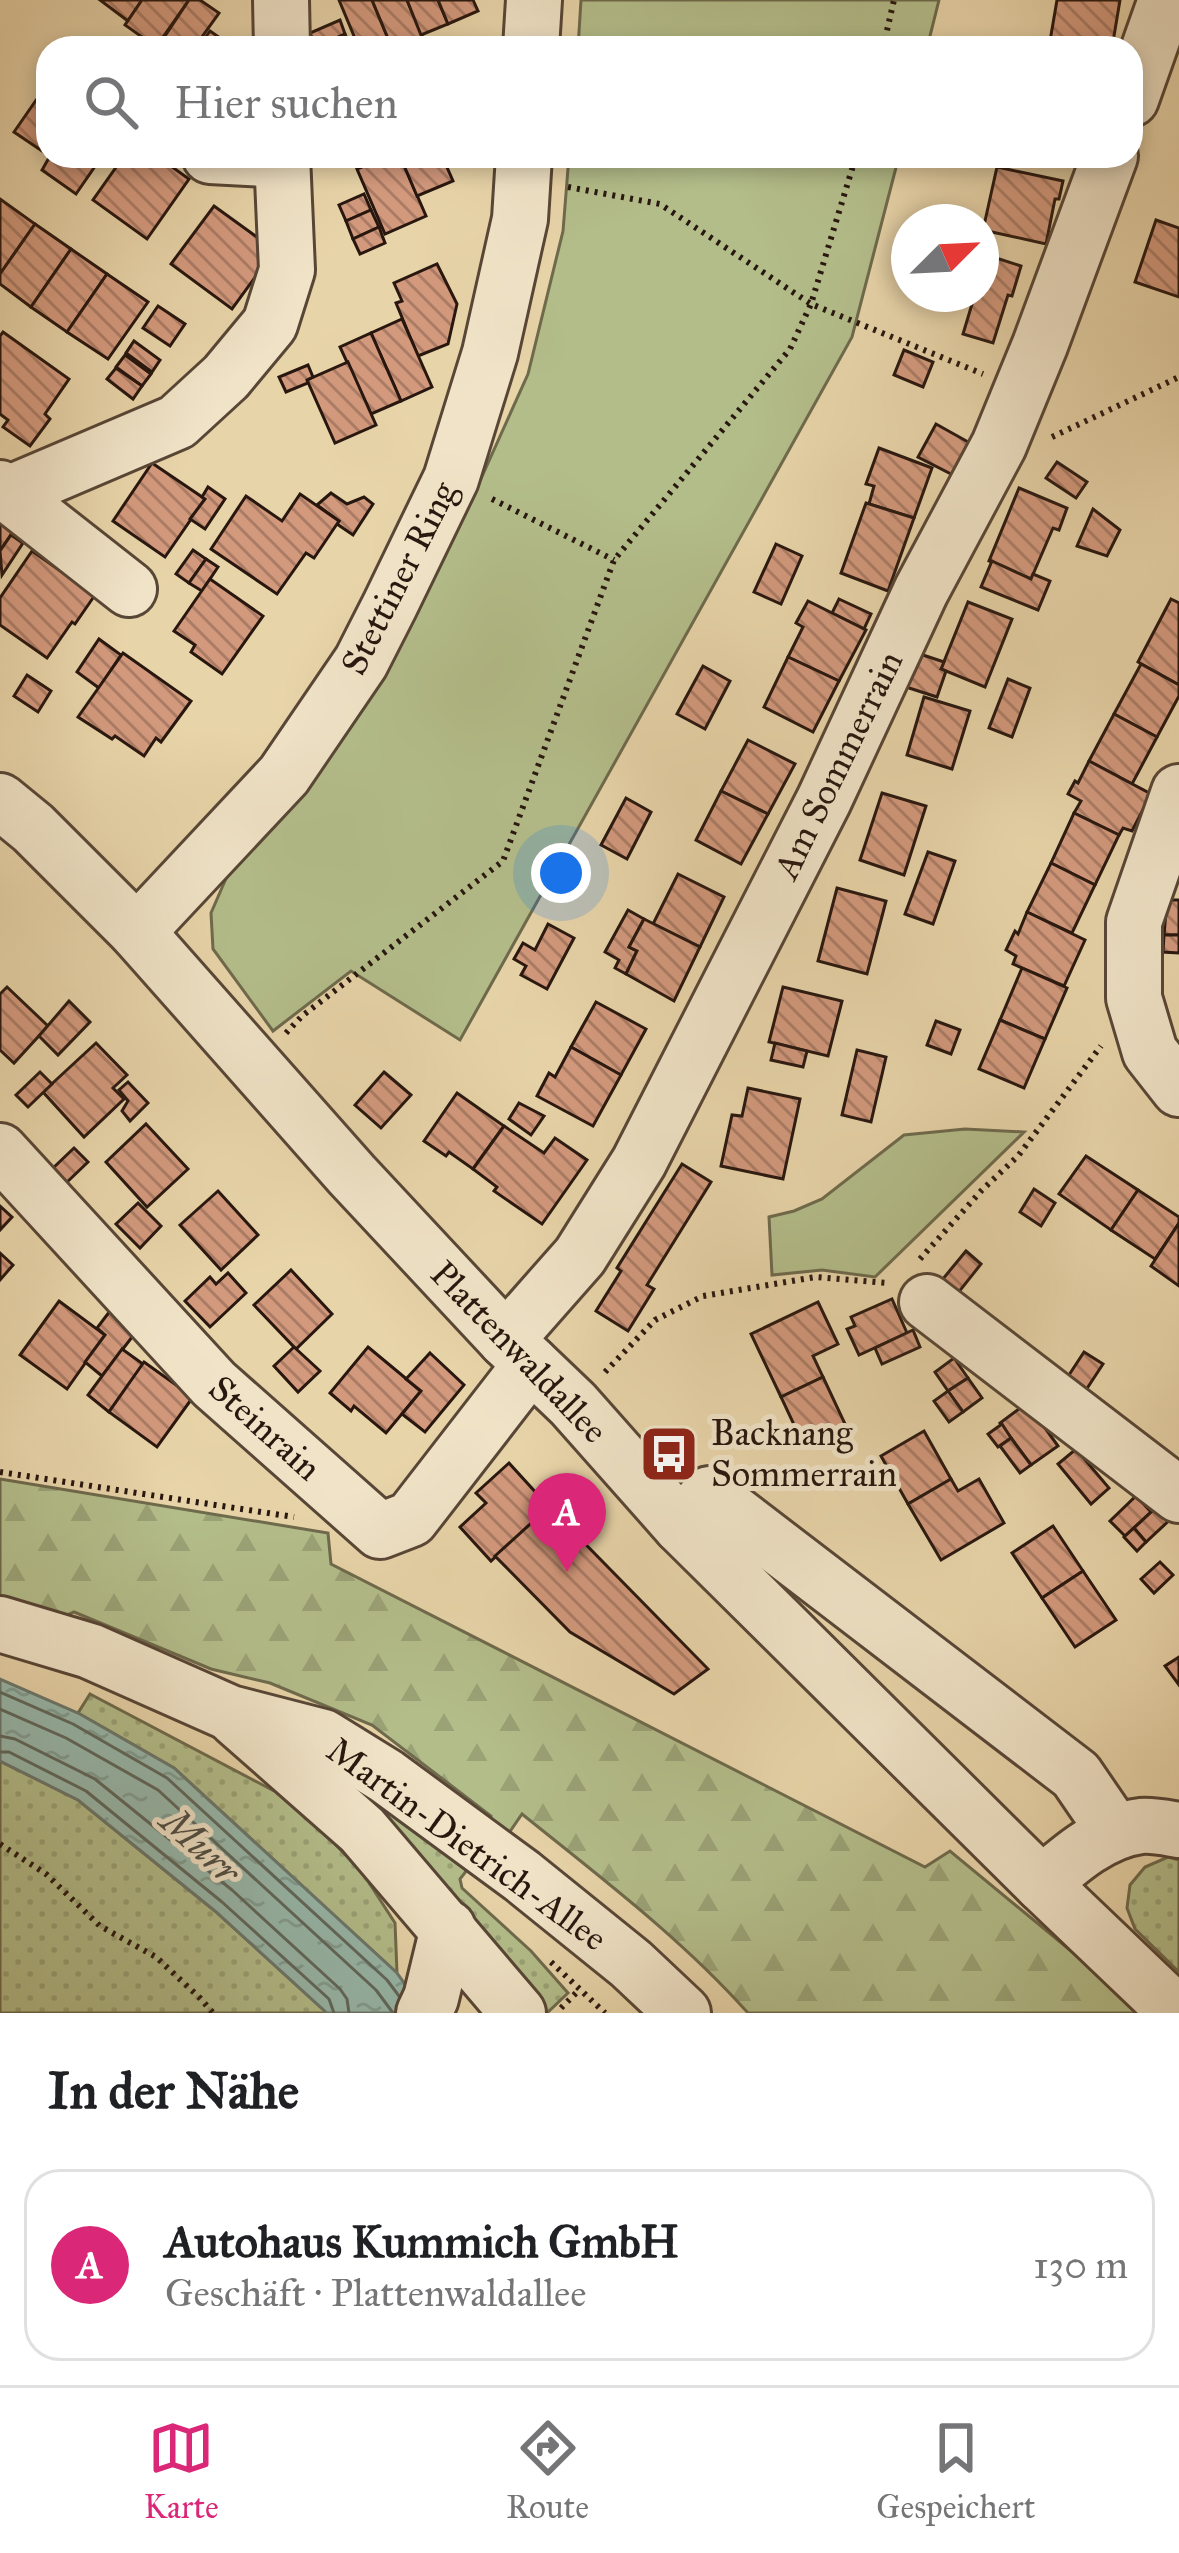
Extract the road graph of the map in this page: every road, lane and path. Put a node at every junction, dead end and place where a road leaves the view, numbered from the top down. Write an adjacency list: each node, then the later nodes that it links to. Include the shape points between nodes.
1 (281, 0): 5 (street)
2 (534, 0): 6 (street)
3 (894, 0): 7 (path)
4 (1166, 0): 8 (street)
5 (282, 36)
6 (532, 36)
7 (886, 36)
8 (1143, 65)
9 (282, 168): 18 (street, via 287,270 270,324 226,377 177,422)
10 (852, 168): 13 (path)
11 (1106, 168): 15 (street, Am Sommerrain)
12 (545, 171): 13 (path, via 660,204); 17 (street, Stettiner Ring, via 520,219)
13 (811, 304): 15 (path); 19 (path, via 790,349)
14 (1179, 377): 16 (path, via 1058,436)
15 (1020, 389): 16 (street, Am Sommerrain)
16 (999, 445): 29 (street, Am Sommerrain, via 639,1162)
17 (451, 479): 19 (path); 23 (street, Stettiner Ring, via 324,720 284,776)
18 (4, 491): 20 (street)
19 (614, 560): 25 (path, via 503,861 302,1016)
20 (129, 589)
21 (1179, 792): 24 (street, via 1134,922)
22 (0, 801): 23 (street, Plattenwaldallee)
23 (137, 932): 25 (street, Plattenwaldallee)
24 (1142, 1004): 26 (street, via 1150,1052); 28 (path, via 982,1190)
25 (254, 1065): 29 (street, Plattenwaldallee)
26 (1179, 1089)
27 (0, 1151): 29 (street, Steinrain, via 214,1384 380,1531 411,1519)
28 (912, 1293): 30 (path, via 816,1277 703,1296 655,1320); 32 (street)
29 (519, 1352): 34 (street, Plattenwaldallee)
30 (595, 1382)
31 (0, 1472): 33 (path)
32 (1179, 1495)
33 (313, 1520)
34 (681, 1526): 38 (street, via 709,1493 1076,1775); 40 (street, Plattenwaldallee)
35 (0, 1624): 36 (street, Martin-Dietrich-Allee, via 90,1651)
36 (230, 1713): 41 (street, Martin-Dietrich-Allee, via 362,1830); 46 (street, Martin-Dietrich-Allee, via 323,1737 386,1776 562,1907)
37 (1179, 1830): 38 (street, via 1145,1825)
38 (1115, 1832): 40 (street)
39 (0, 1844): 43 (path, via 100,1926 156,1958)
40 (1042, 1884): 47 (street, Plattenwaldallee)
41 (437, 1969): 44 (street, Martin-Dietrich-Allee)
42 (580, 1989): 45 (path)
43 (213, 2013)
44 (518, 2013)
45 (556, 2013)
46 (683, 2013)
47 (1177, 2013)

